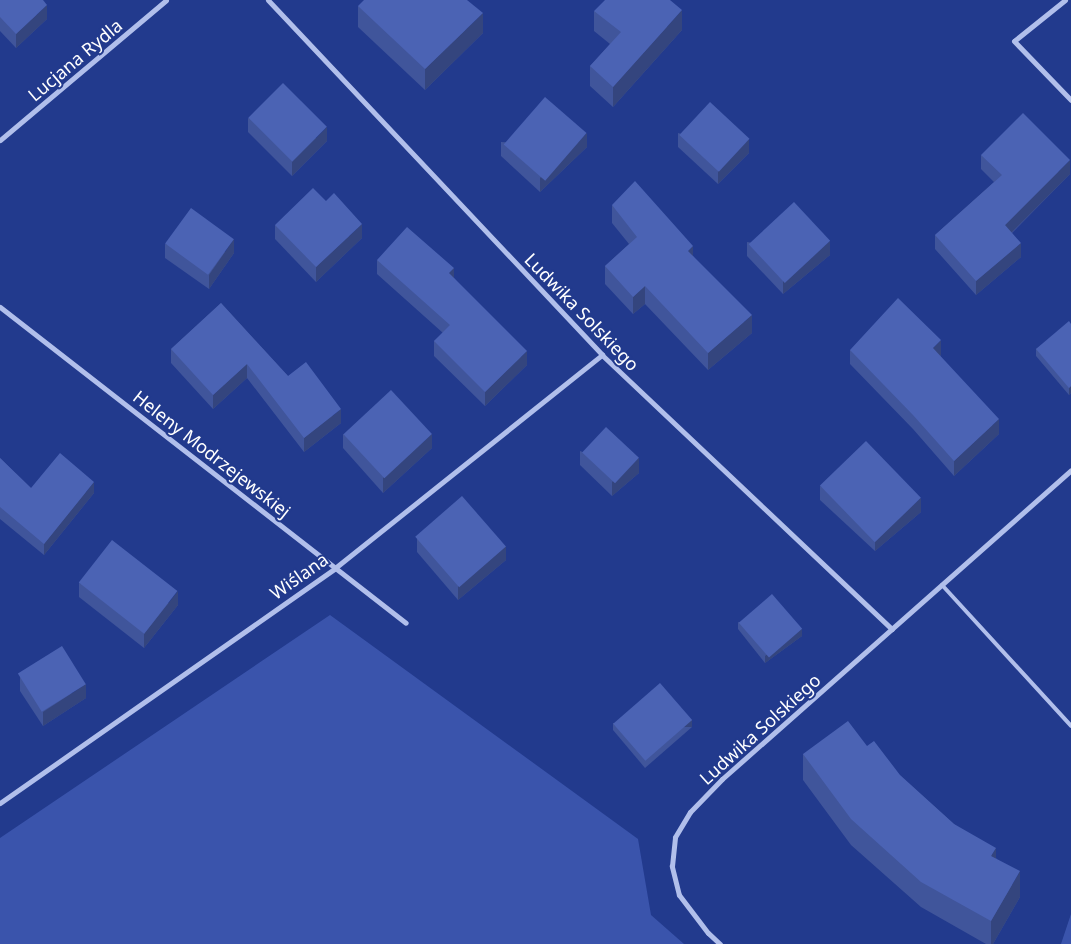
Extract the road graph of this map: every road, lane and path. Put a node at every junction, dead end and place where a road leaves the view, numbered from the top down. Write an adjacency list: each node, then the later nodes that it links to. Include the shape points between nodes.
1 (166, 0): 5 (street, Lucjana Rydla)
2 (268, 0): 7 (street, Ludwika Solskiego)
3 (1065, 0): 4 (street, via 1014,41)
4 (1071, 100)
5 (0, 140)
6 (0, 307): 9 (street, Heleny Modrzejewskiej)
7 (602, 355): 9 (street, Wiślana); 12 (street, Ludwika Solskiego)
8 (1071, 470): 10 (street, Ludwika Solskiego)
9 (335, 568): 11 (street, Heleny Modrzejewskiej); 14 (street, Wiślana)
10 (942, 585): 12 (street, Ludwika Solskiego); 13 (lane)
11 (406, 624)
12 (892, 629): 15 (street, Ludwika Solskiego, via 722,779 690,812 675,837 672,866 679,896)
13 (1071, 726)
14 (0, 803)
15 (720, 944)

